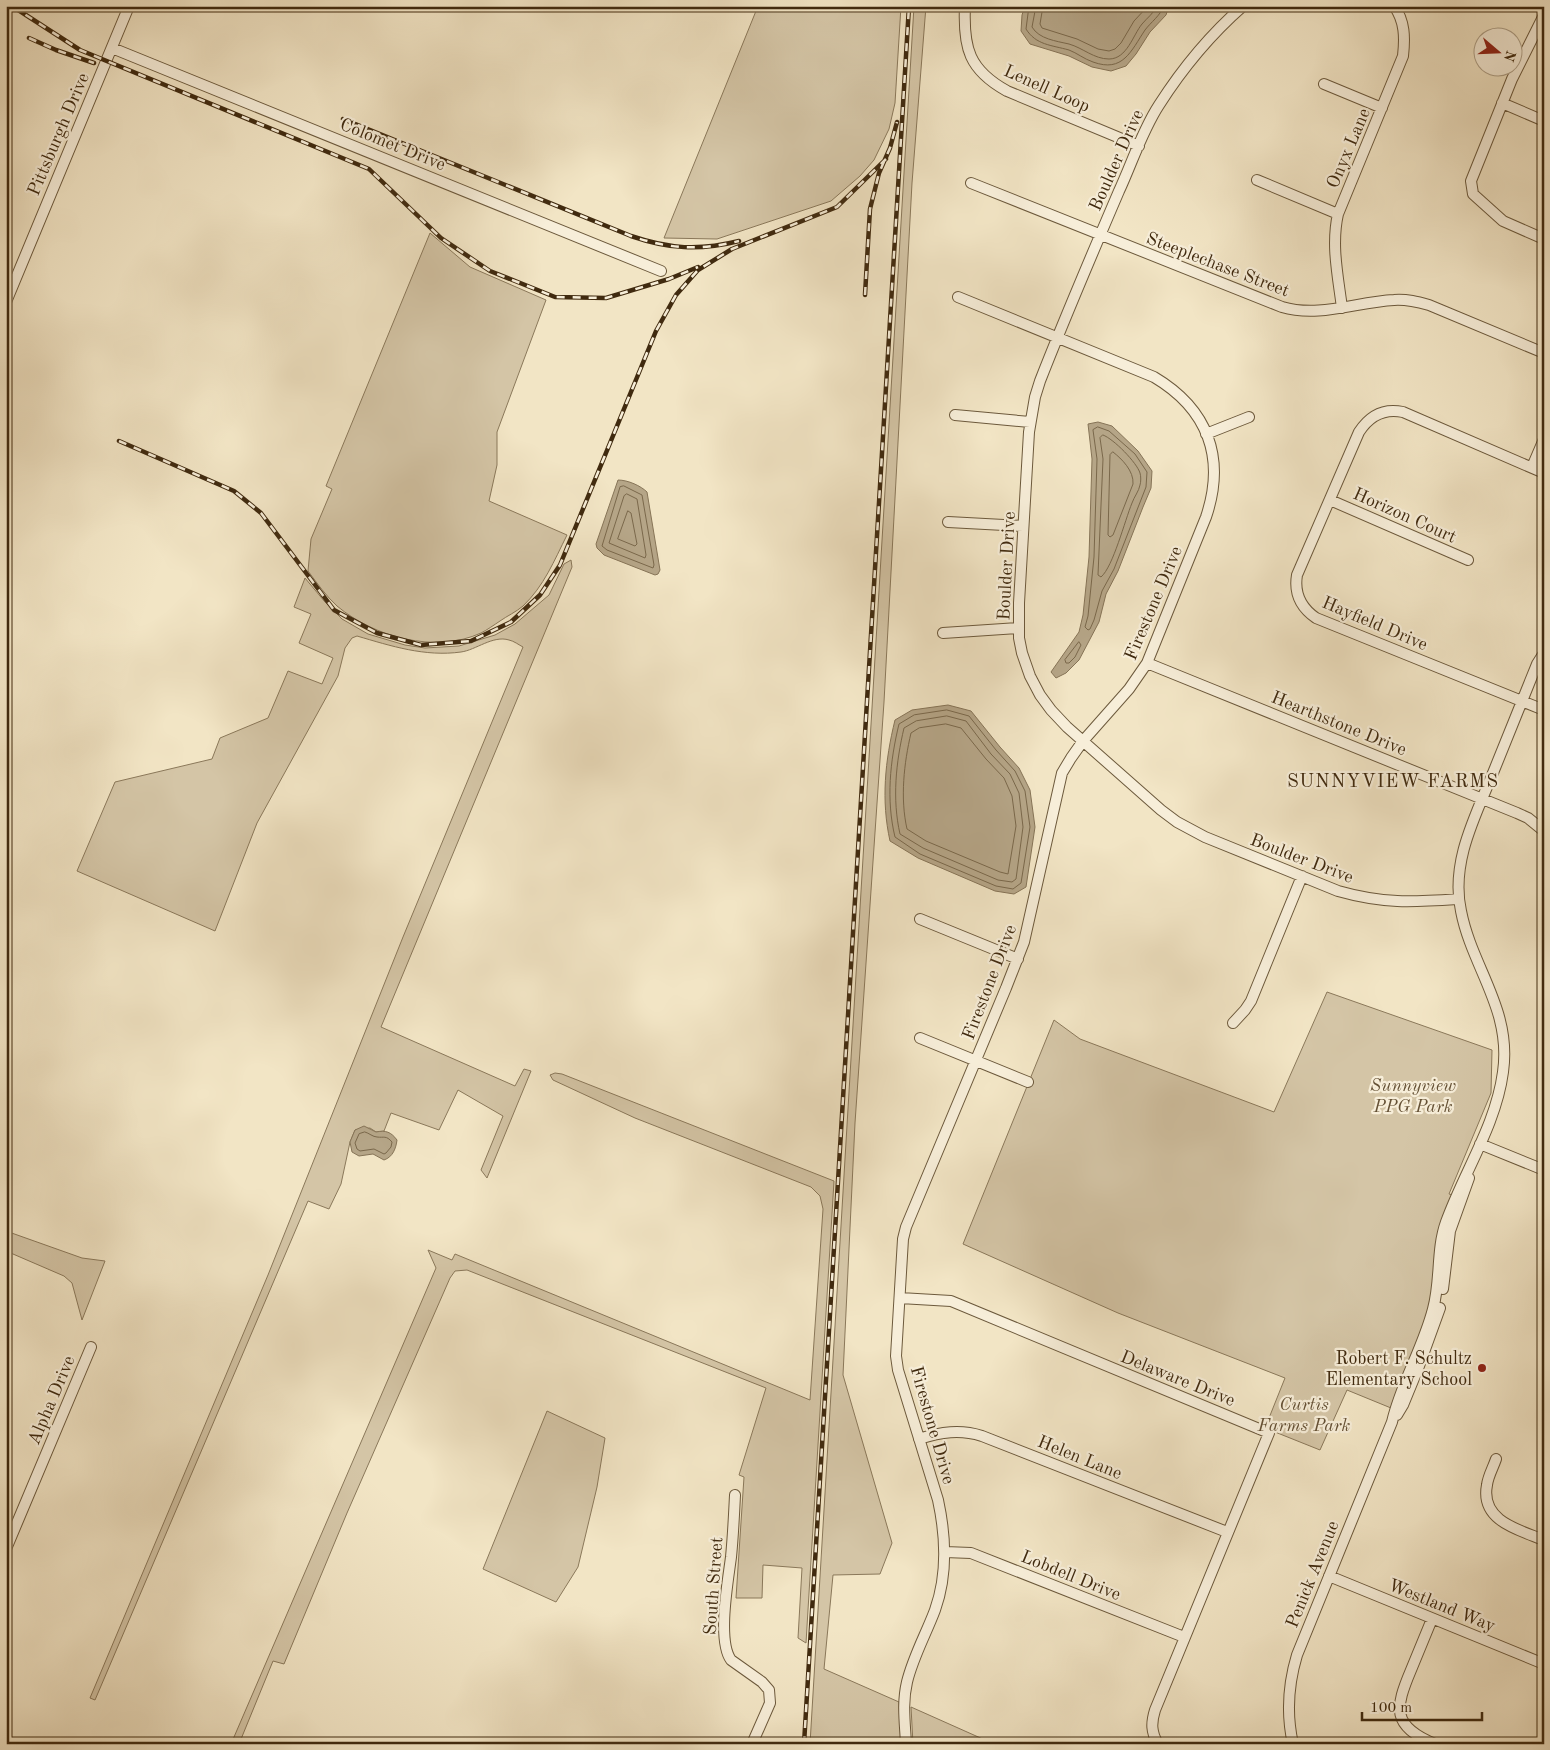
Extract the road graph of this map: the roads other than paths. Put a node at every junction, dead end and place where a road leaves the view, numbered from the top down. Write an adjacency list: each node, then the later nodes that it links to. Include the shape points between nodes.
1 (130, 6): 6 (street, Pittsburgh Drive)
2 (965, 6): 11 (street, Lenell Loop, via 963,31 968,51 991,82)
3 (1243, 6): 11 (street, Boulder Drive, via 1225,22 1183,72 1158,106)
4 (1397, 7): 9 (street, Onyx Lane, via 1405,40 1400,64)
5 (1544, 15): 8 (street)
6 (112, 48): 17 (street, Colomet Drive); 19 (street, Pittsburgh Drive)
7 (1324, 84): 9 (street)
8 (1502, 103): 10 (street); 16 (street, via 1471,181 1473,194 1502,221)
9 (1382, 108): 14 (street, Onyx Lane)
10 (1544, 121)
11 (1139, 146): 15 (street, Boulder Drive)
12 (1258, 180): 14 (street)
13 (971, 183): 15 (street, Steeplechase Street)
14 (1338, 214): 20 (street, Onyx Lane, via 1334,251)
15 (1100, 235): 20 (street, Steeplechase Street, via 1282,307 1312,312); 21 (street, Boulder Drive)
16 (1544, 239)
17 (661, 271)
18 (958, 297): 21 (street, Firestone Drive)
19 (6, 302)
20 (1342, 308): 22 (street, Steeplechase Street, via 1411,300)
21 (1057, 338): 25 (street, Boulder Drive, via 1034,396); 26 (street, Firestone Drive, via 1165,384 1187,403)
22 (1544, 353)
23 (955, 415): 25 (street)
24 (1250, 417): 26 (street)
25 (1030, 422): 32 (street, Boulder Drive)
26 (1206, 434): 37 (street, Firestone Drive, via 1211,443 1215,474 1212,499)
27 (1544, 440): 28 (street)
28 (1532, 467): 29 (street, Hayfield Drive); 30 (street, Hayfield Drive, via 1404,412 1386,411 1364,424)
29 (1544, 473)
30 (1330, 500): 33 (street, Horizon Court); 38 (street, Hayfield Drive, via 1297,575 1299,599 1309,613)
31 (948, 522): 32 (street)
32 (1023, 526): 34 (street, Boulder Drive)
33 (1468, 560)
34 (1019, 628): 35 (street); 40 (street, Boulder Drive, via 1022,653 1034,684 1051,710)
35 (942, 634)
36 (1544, 652): 38 (street, Penick Avenue)
37 (1147, 663): 40 (street, Firestone Drive, via 1129,689); 41 (street, Hearthstone Drive)
38 (1522, 701): 39 (street, Hayfield Drive); 41 (street, Penick Avenue)
39 (1544, 710)
40 (1083, 741): 43 (street, Boulder Drive, via 1177,822); 46 (street, Firestone Drive, via 1062,773 1029,925)
41 (1482, 799): 42 (street, Hearthstone Drive, via 1528,818); 44 (street, Penick Avenue, via 1462,856)
42 (1544, 831)
43 (1302, 876): 44 (street, Boulder Drive, via 1338,890 1378,900); 47 (street, via 1251,1001)
44 (1459, 899): 51 (street, Penick Avenue, via 1470,944 1497,1005 1504,1039 1501,1086)
45 (920, 919): 46 (street)
46 (1018, 959): 49 (street, Firestone Drive)
47 (1233, 1023)
48 (920, 1038): 49 (street)
49 (976, 1061): 50 (street); 53 (street, Firestone Drive, via 906,1227)
50 (1028, 1082)
51 (1480, 1144): 52 (street); 62 (street, Penick Avenue, via 1444,1226 1434,1306 1398,1397 1392,1422)
52 (1544, 1170)
53 (900, 1298): 55 (street, Firestone Drive, via 896,1356); 58 (street, Delaware Drive, via 951,1301 1269,1433)
54 (91, 1347): 60 (street, Alpha Drive)
55 (919, 1439): 58 (street, Helen Lane, via 959,1431 982,1436); 61 (street, Firestone Drive, via 940,1509)
56 (1496, 1459): 59 (street, via 1486,1492 1492,1512 1502,1523)
57 (735, 1495): 68 (street, South Street, via 725,1646 731,1660 769,1690 770,1704)
58 (1227, 1532): 64 (street, Delaware Drive)
59 (1544, 1540)
60 (6, 1548)
61 (945, 1552): 64 (street, Lobdell Drive, via 971,1553); 69 (street, Firestone Drive, via 935,1609 907,1683 904,1698)
62 (1329, 1576): 63 (street, Westland Way); 71 (street, Penick Avenue, via 1292,1672 1289,1717)
63 (1432, 1619): 65 (street, Westland Way); 72 (street, via 1403,1690 1400,1707 1407,1727)
64 (1184, 1637): 70 (street, Delaware Drive, via 1154,1710 1152,1734)
65 (1544, 1664)
66 (6, 1738): 67 (street)
67 (9, 1744)
68 (752, 1744)
69 (906, 1744)
70 (1158, 1744)
71 (1293, 1744)
72 (1435, 1744)

